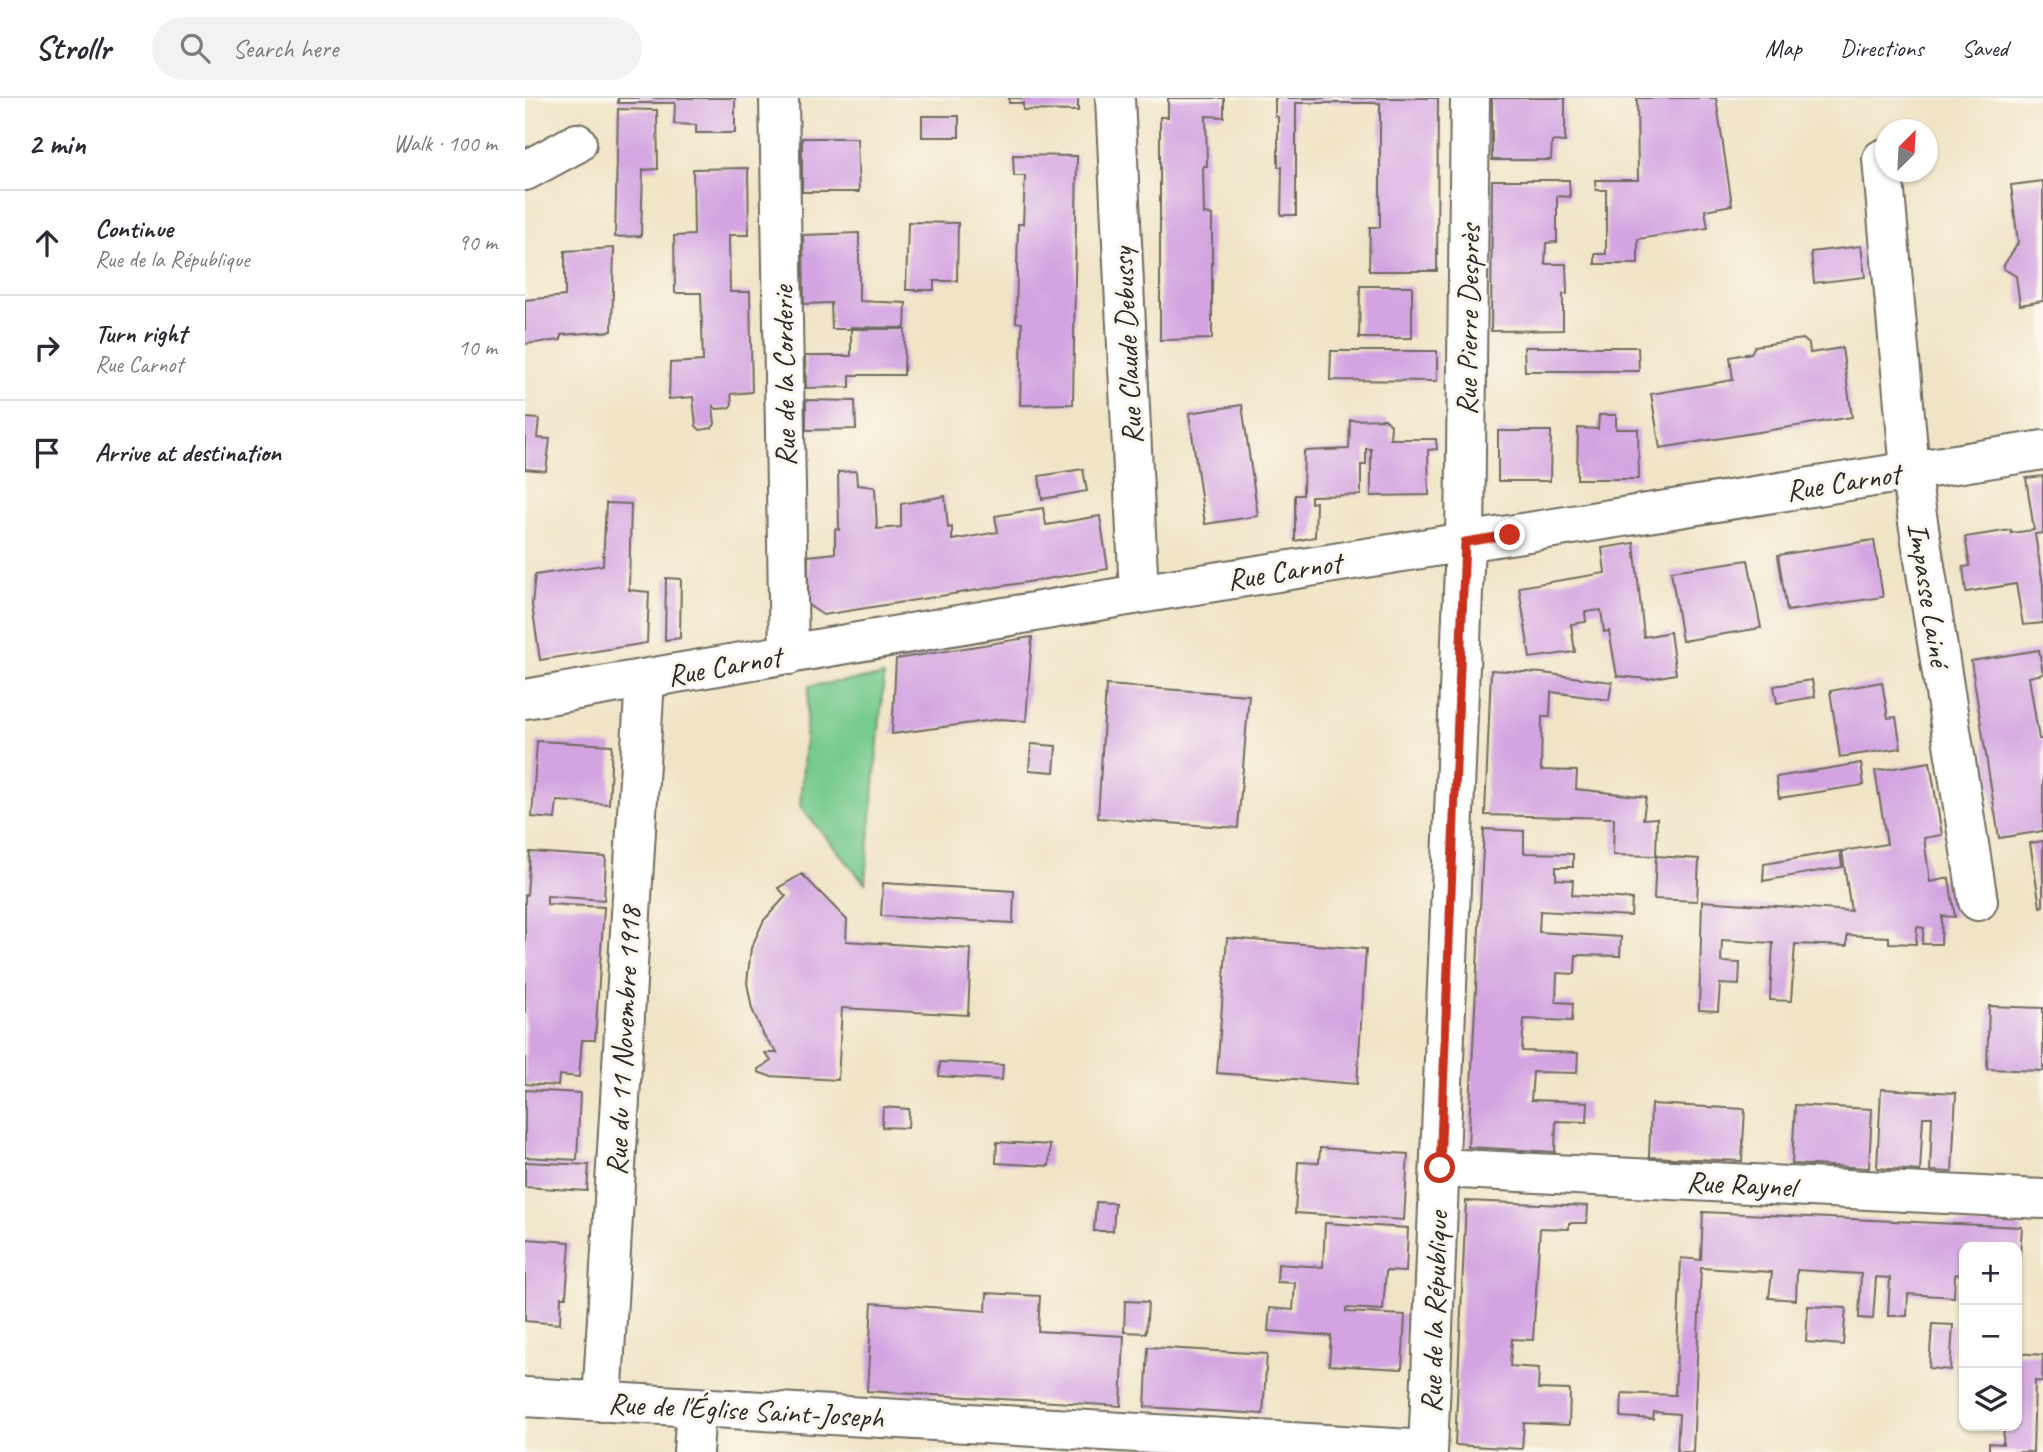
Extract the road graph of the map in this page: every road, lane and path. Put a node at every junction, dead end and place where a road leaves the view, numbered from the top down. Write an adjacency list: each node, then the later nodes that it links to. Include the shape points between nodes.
1 (779, 98): 11 (street, Rue de la Corderie)
2 (1115, 98): 10 (street, Rue Claude Debussy)
3 (1470, 98): 9 (street, Rue Pierre Desprès)
4 (577, 143): 5 (street)
5 (525, 171)
6 (1884, 182): 8 (street, Impasse Lainé)
7 (2043, 450): 8 (street, Rue Carnot)
8 (1910, 471): 9 (street, Rue Carnot); 14 (street, Impasse Lainé)
9 (1465, 542): 10 (street, Rue Carnot); 15 (street, Rue de la République)
10 (1139, 594): 11 (street, Rue Carnot)
11 (789, 655): 12 (street, Rue Carnot)
12 (645, 679): 13 (street, Rue Carnot); 18 (street, Rue du 11 Novembre 1918)
13 (525, 699)
14 (1978, 901)
15 (1440, 1168): 16 (street, Rue Raynel); 20 (street, Rue de la République)
16 (2043, 1199)
17 (525, 1397): 18 (street, Rue de l'Église Saint-Joseph)
18 (602, 1402): 19 (street, Rue de l'Église Saint-Joseph)
19 (696, 1407): 20 (street, Rue de l'Église Saint-Joseph); 21 (street)
20 (1428, 1451)
21 (693, 1452)

